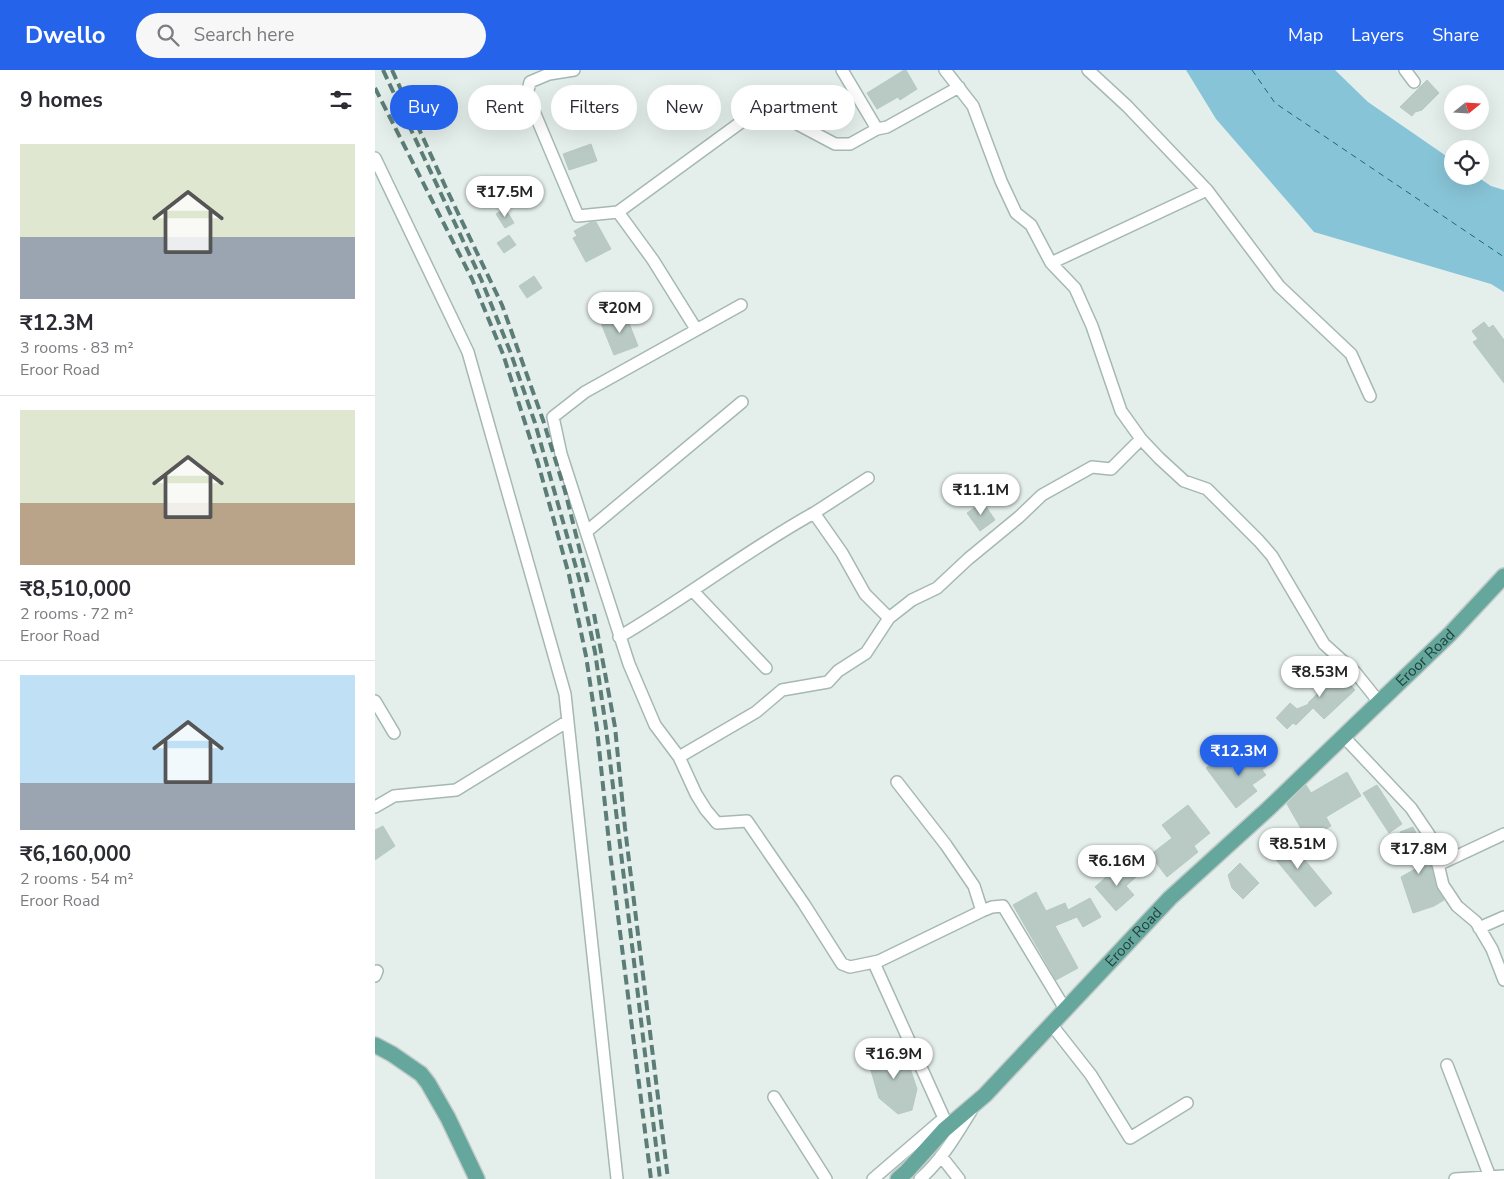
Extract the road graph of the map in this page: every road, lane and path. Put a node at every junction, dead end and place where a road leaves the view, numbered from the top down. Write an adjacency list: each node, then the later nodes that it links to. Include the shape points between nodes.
1 (574, 70): 11 (street, via 549,74 530,82 527,95 579,216)
2 (842, 70): 8 (street)
3 (945, 70): 7 (street)
4 (1088, 70): 10 (street)
5 (1405, 70): 6 (street)
6 (1414, 82)
7 (959, 87): 8 (street, via 887,127); 12 (street, via 973,106 1015,213 1031,225)
8 (877, 129): 11 (street, via 850,144 835,144 769,111 744,120)
9 (375, 158): 28 (street, via 468,352 565,694)
10 (1207, 190): 12 (street); 15 (street, via 1279,286 1351,354)
11 (618, 212): 14 (street)
12 (1051, 262): 17 (street, via 1075,288 1092,326 1121,411)
13 (741, 305): 14 (street)
14 (697, 329): 20 (street, via 585,392 553,416 561,454)
15 (1370, 396)
16 (742, 402): 20 (street)
17 (1141, 439): 23 (street, via 1111,469 1092,466 1042,495 937,588 912,600); 27 (street, via 1185,481 1207,489 1259,541 1324,644 1355,672)
18 (868, 478): 19 (street)
19 (814, 513): 22 (street); 23 (street, via 865,594)
20 (586, 532): 24 (street)
21 (1502, 584): 27 (main road, Eroor Road)
22 (693, 591): 24 (street); 25 (street)
23 (889, 618): 31 (street, via 866,653 838,671 828,682 783,690 755,712)
24 (619, 637): 31 (street, via 655,725)
25 (766, 668)
26 (375, 701): 29 (street)
27 (1379, 702): 30 (main road, Eroor Road)
28 (568, 720): 33 (street, via 456,790 394,796); 53 (street)
29 (394, 733)
30 (1343, 736): 35 (street, via 1411,808 1432,840); 41 (main road, Eroor Road, via 1170,898)
31 (679, 757): 39 (street, via 705,810 717,823 747,821 842,964 850,967)
32 (897, 782): 36 (street, via 946,845 973,886)
33 (375, 807)
34 (1504, 834): 35 (street)
35 (1438, 865): 38 (street, via 1443,885 1457,906)
36 (982, 911): 39 (street); 41 (street, via 1003,906)
37 (1504, 917): 38 (street)
38 (1479, 928): 40 (street, via 1492,949)
39 (874, 963): 55 (street, via 943,1118)
40 (1504, 980)
41 (1065, 1009): 42 (main road, Eroor Road)
42 (1051, 1024): 46 (main road, Eroor Road); 47 (street, via 1091,1075 1129,1138)
43 (375, 1046): 52 (main road, via 421,1074 428,1083)
44 (1447, 1065): 51 (street)
45 (774, 1097): 54 (street)
46 (977, 1102): 48 (street); 50 (main road, Eroor Road, via 945,1130)
47 (1187, 1103)
48 (941, 1156): 50 (street); 56 (street)
49 (1504, 1176): 51 (street)
50 (909, 1177)
51 (1490, 1177): 57 (street)
52 (477, 1179)
53 (617, 1179)
54 (826, 1179)
55 (873, 1179)
56 (959, 1179)
57 (1455, 1179)

